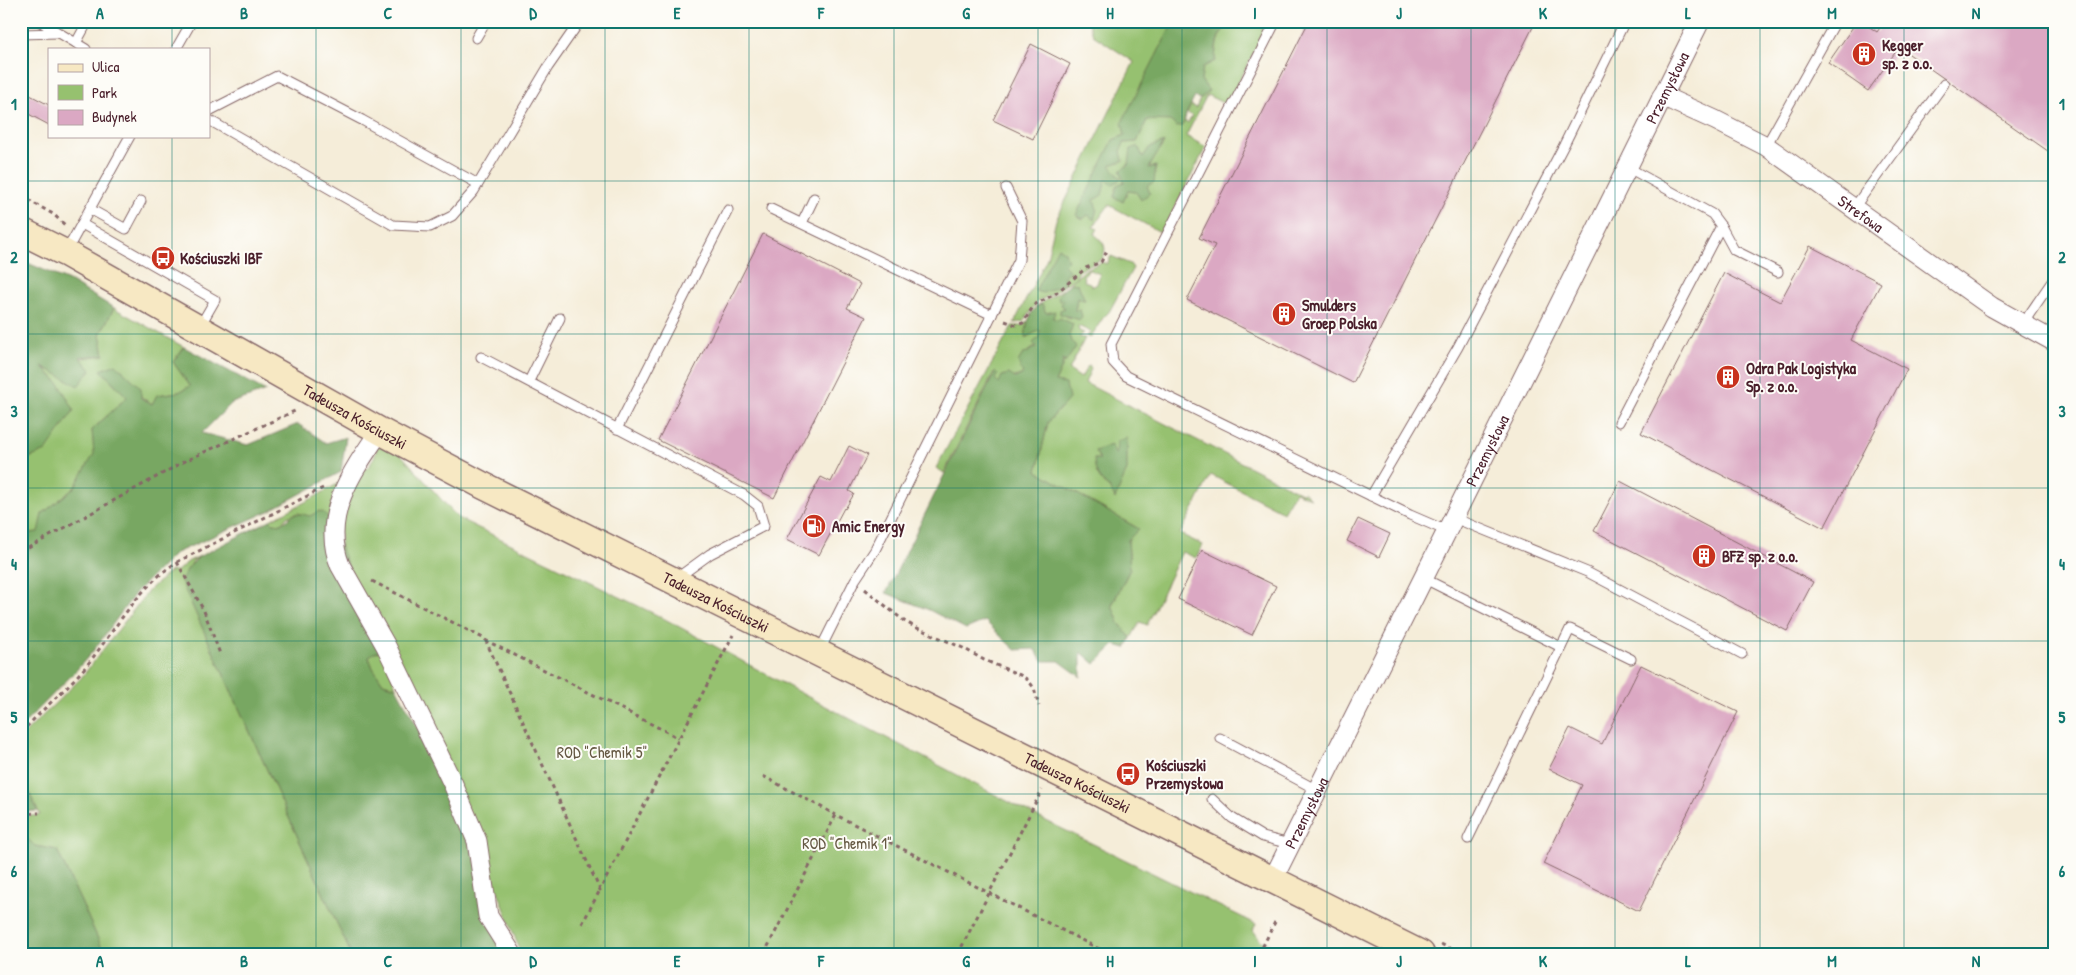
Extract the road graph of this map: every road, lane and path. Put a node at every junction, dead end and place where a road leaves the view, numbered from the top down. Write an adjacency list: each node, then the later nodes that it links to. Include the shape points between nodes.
1 (39, 21): 10 (lane)
2 (88, 21): 13 (lane)
3 (192, 21): 15 (lane)
4 (486, 21): 12 (lane)
5 (580, 21): 23 (lane, via 548,66)
6 (1276, 21): 52 (lane, via 1111,344 1113,362 1126,376)
7 (1625, 21): 52 (lane, via 1458,347)
8 (1700, 21): 17 (street, Przemysłowa)
9 (1836, 21): 21 (lane)
10 (59, 32): 11 (lane); 13 (lane)
11 (21, 34)
12 (476, 38)
13 (76, 43): 14 (lane)
14 (84, 48)
15 (177, 48)
16 (1944, 84): 30 (lane)
17 (1662, 96): 21 (street, Strefowa); 22 (street, Przemysłowa)
18 (210, 110): 23 (lane, via 277,76)
19 (210, 121): 23 (lane, via 393,225 430,228 452,216)
20 (129, 138): 29 (lane)
21 (1766, 146): 30 (street, Strefowa)
22 (1627, 167): 34 (lane, via 1712,214); 53 (street, Przemysłowa)
23 (478, 184)
24 (1006, 188): 40 (lane, via 1022,221 1019,260)
25 (21, 196): 36 (path, via 53,214)
26 (814, 198): 32 (lane)
27 (142, 201): 29 (lane, via 126,229)
28 (771, 208): 32 (lane)
29 (90, 209): 33 (lane)
30 (1853, 209): 42 (street, Strefowa)
31 (728, 210): 49 (lane)
32 (802, 223): 40 (lane)
33 (82, 224): 36 (lane); 43 (lane, via 215,300)
34 (1721, 226): 38 (lane, via 1734,250); 48 (lane)
35 (21, 232): 36 (main road, Tadeusza Kościuszki)
36 (70, 244): 43 (main road, Tadeusza Kościuszki)
37 (1108, 251): 40 (path, via 1101,262 1086,268 1055,294 1034,305 1023,323 1013,324)
38 (1778, 272)
39 (2055, 277): 42 (lane)
40 (992, 315): 59 (lane, via 875,550)
41 (560, 318): 46 (lane)
42 (2022, 325): 44 (street, Strefowa)
43 (198, 328): 47 (main road, Tadeusza Kościuszki)
44 (2055, 342)
45 (481, 357): 46 (lane)
46 (529, 381): 49 (lane)
47 (322, 398): 50 (main road, Tadeusza Kościuszki); 54 (path, via 187,460)
48 (1619, 422)
49 (617, 429): 58 (lane, via 744,495 758,506 764,526 710,554)
50 (380, 431): 58 (main road, Tadeusza Kościuszki); 85 (street, via 361,459 340,501 333,528 334,552 394,662 454,784 477,841 488,916)
51 (331, 484): 55 (path)
52 (1371, 496): 53 (lane)
53 (1451, 525): 57 (street, Przemysłowa); 65 (lane, via 1587,572)
54 (21, 552)
55 (177, 562): 64 (path, via 204,611); 68 (path, via 144,590 76,677)
56 (364, 577): 61 (path)
57 (1424, 578): 62 (lane); 73 (street, Przemysłowa)
58 (673, 580): 60 (main road, Tadeusza Kościuszki)
59 (855, 580): 63 (lane); 67 (path, via 904,621 1020,674 1034,688)
60 (744, 614): 63 (main road, Tadeusza Kościuszki); 69 (path)
61 (485, 639): 69 (path); 81 (path)
62 (1561, 647): 66 (lane, via 1570,629); 78 (lane)
63 (819, 652): 71 (main road, Tadeusza Kościuszki)
64 (220, 654)
65 (1742, 654)
66 (1631, 659)
67 (1039, 706)
68 (21, 733)
69 (679, 738): 81 (path)
70 (1220, 738): 73 (lane)
71 (1053, 769): 80 (main road, Tadeusza Kościuszki); 82 (path)
72 (763, 776): 77 (path)
73 (1317, 790): 79 (street, Przemysłowa)
74 (1212, 799): 79 (lane, via 1232,818 1263,837)
75 (39, 813): 76 (path)
76 (21, 814)
77 (836, 815): 82 (path); 86 (path)
78 (1468, 838)
79 (1290, 844): 80 (street, Przemysłowa)
80 (1273, 879): 90 (main road, Tadeusza Kościuszki)
81 (600, 890): 84 (path)
82 (989, 894): 87 (path); 88 (path)
83 (1274, 922): 89 (path)
84 (582, 924)
85 (512, 954)
86 (764, 954)
87 (958, 954)
88 (1109, 954)
89 (1259, 954)
90 (1421, 954)

